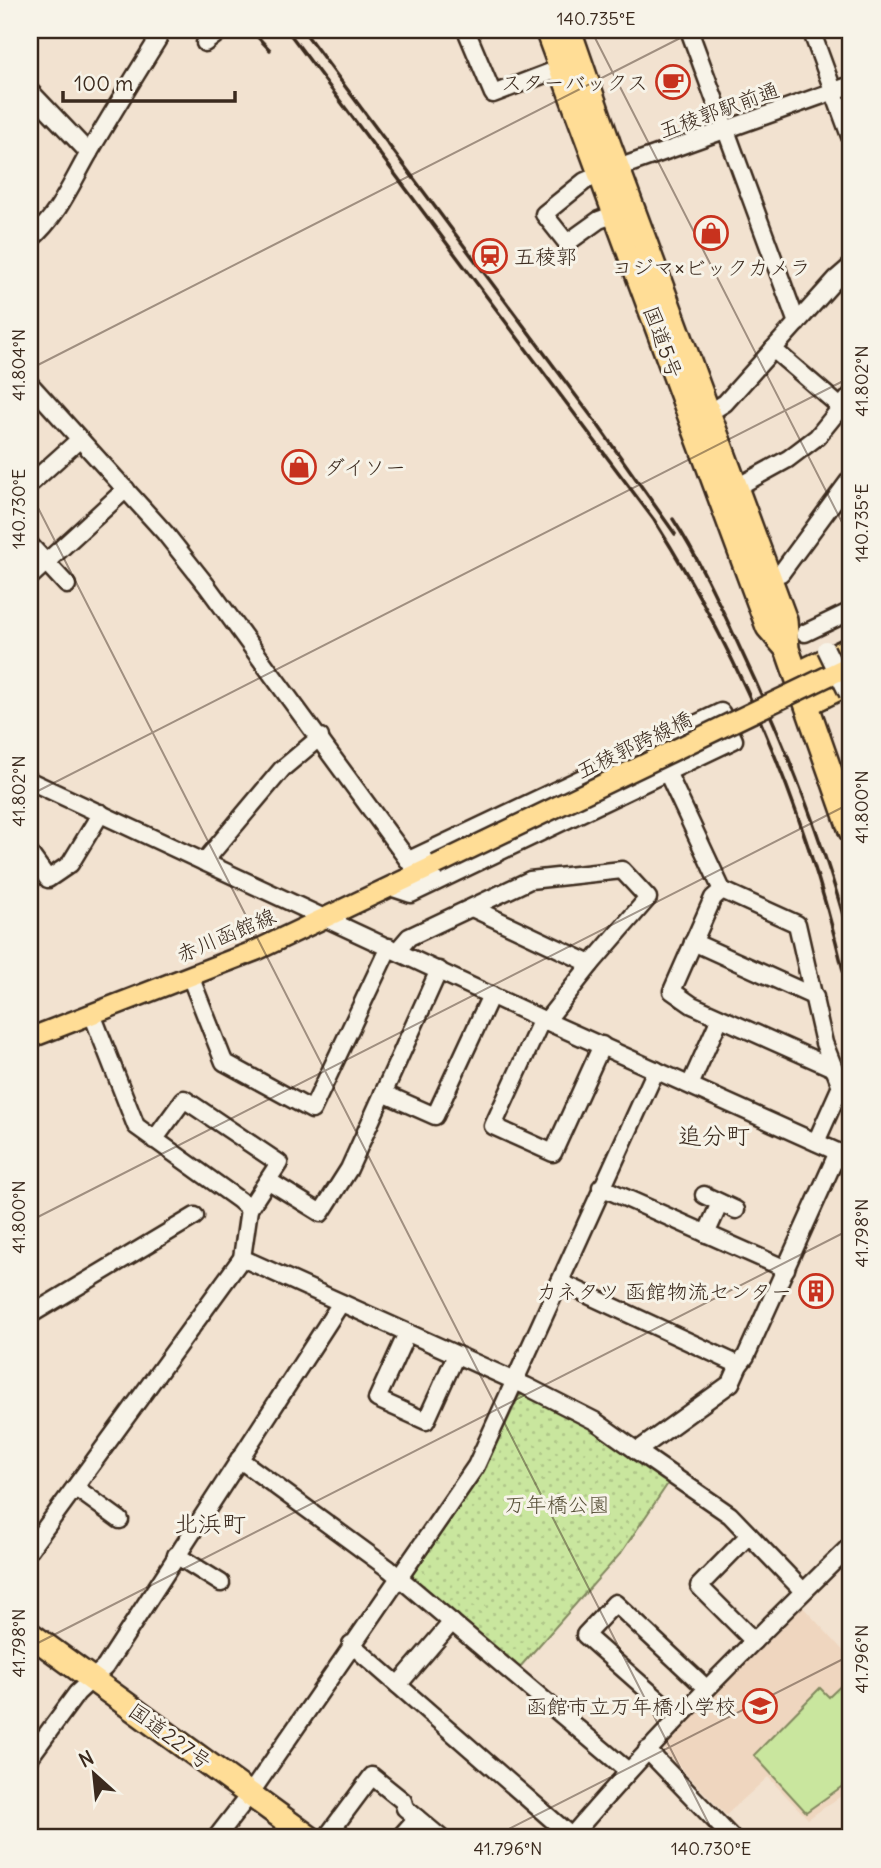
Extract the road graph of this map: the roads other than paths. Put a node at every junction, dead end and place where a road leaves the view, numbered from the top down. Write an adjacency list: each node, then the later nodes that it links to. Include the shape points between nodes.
1 (222, 30): 8 (street)
2 (466, 30): 9 (street, via 493,94)
3 (547, 30): 9 (highway, 国道5号)
4 (569, 30): 16 (highway, 国道5号)
5 (689, 30): 13 (street)
6 (811, 30): 12 (street)
7 (158, 39): 15 (street)
8 (205, 43)
9 (561, 68): 16 (highway, 国道5号)
10 (851, 85): 12 (street, 五稜郭駅前通)
11 (30, 91): 15 (street)
12 (833, 91): 13 (street, 五稜郭駅前通); 14 (street)
13 (725, 130): 16 (street, 五稜郭駅前通); 20 (street)
14 (851, 139)
15 (89, 153): 18 (street, via 57,211)
16 (610, 172): 17 (highway, 国道5号); 17 (street, 五稜郭駅前通, via 585,181 544,214 566,243); 24 (highway, 国道5号)
17 (616, 214): 38 (highway, 国道5号, via 768,627)
18 (30, 240)
19 (851, 266): 20 (street)
20 (797, 323): 21 (street)
21 (773, 349): 23 (street); 24 (street, via 725,403)
22 (33, 393): 25 (street)
23 (848, 406): 28 (street, via 799,451)
24 (709, 413): 28 (highway, 国道5号)
25 (80, 439): 27 (street); 29 (street)
26 (851, 478): 32 (street)
27 (30, 484)
28 (737, 487): 38 (highway, 国道5号, via 785,620)
29 (126, 489): 31 (street); 44 (street, via 208,586)
30 (30, 545): 31 (street)
31 (46, 563): 33 (street); 34 (street)
32 (782, 573)
33 (30, 578)
34 (66, 586)
35 (851, 611): 36 (street)
36 (805, 634)
37 (851, 646): 41 (main road)
38 (787, 649): 41 (highway, 国道5号)
39 (826, 649): 42 (street, bridge)
40 (851, 665): 51 (main road, 五稜郭跨線橋, bridge)
41 (795, 673): 43 (highway, 国道5号)
42 (850, 689): 43 (main road)
43 (807, 706): 48 (highway, 国道5号)
44 (320, 737): 50 (street, via 282,769); 52 (street)
45 (667, 772): 52 (street, via 734,740 721,712); 53 (street, via 411,894); 54 (street)
46 (30, 781): 47 (street)
47 (102, 813): 49 (street, via 69,864 48,879); 50 (street)
48 (851, 831)
49 (30, 854)
50 (204, 862): 56 (street)
51 (436, 865): 52 (main road, 赤川函館線)
52 (413, 867): 53 (main road, 赤川函館線)
53 (390, 887): 56 (main road, 赤川函館線)
54 (722, 890): 57 (street, via 713,898); 63 (street, via 797,925)
55 (472, 908): 58 (street); 59 (street); 59 (street, via 530,880 622,870 648,898)
56 (323, 918): 58 (street); 61 (main road, 赤川函館線)
57 (693, 942): 63 (street); 65 (street, via 672,990)
58 (393, 949): 60 (street); 61 (street, via 312,1110 224,1062)
59 (591, 964): 66 (street)
60 (439, 970): 62 (street); 72 (street)
61 (190, 976): 64 (main road, 赤川函館線)
62 (491, 995): 66 (street); 72 (street, via 435,1116)
63 (815, 997): 69 (street)
64 (92, 1014): 67 (main road, 赤川函館線); 73 (street, via 136,1126)
65 (720, 1018): 69 (street); 71 (street)
66 (544, 1020): 68 (street); 68 (street, via 493,1126 553,1153)
67 (30, 1038)
68 (602, 1045): 70 (street)
69 (833, 1068): 74 (street, via 841,1086)
70 (656, 1070): 71 (street); 77 (street)
71 (690, 1085): 74 (street)
72 (383, 1093): 76 (street, via 349,1169 321,1213)
73 (154, 1140): 76 (street, via 184,1099 279,1163); 80 (street)
74 (816, 1142): 75 (street)
75 (845, 1155): 85 (street)
76 (269, 1181): 80 (street)
77 (601, 1187): 83 (street); 86 (street)
78 (704, 1195): 79 (street)
79 (720, 1203): 81 (street); 83 (street)
80 (249, 1209): 84 (street)
81 (736, 1210)
82 (195, 1216): 88 (street)
83 (706, 1234): 85 (street)
84 (242, 1258): 87 (street); 95 (street)
85 (786, 1269): 91 (street)
86 (560, 1282): 91 (street); 92 (street)
87 (341, 1303): 89 (street); 94 (street)
88 (30, 1315)
89 (407, 1333): 90 (street); 90 (street, via 377,1399 426,1421)
90 (456, 1355): 92 (street)
91 (739, 1365): 93 (street, via 731,1383)
92 (516, 1383): 93 (street, via 595,1421); 101 (street, via 476,1466)
93 (637, 1451): 97 (street, via 730,1515)
94 (239, 1459): 100 (street); 101 (street)
95 (76, 1488): 96 (street); 99 (street)
96 (120, 1520)
97 (749, 1535): 103 (street); 106 (street, via 699,1586)
98 (851, 1545): 103 (street)
99 (30, 1549)
100 (176, 1555): 102 (street); 108 (street, via 105,1667)
101 (399, 1577): 104 (street); 107 (street)
102 (221, 1583)
103 (803, 1591): 106 (street)
104 (452, 1622): 109 (street); 114 (street)
105 (30, 1634): 108 (highway, 国道227号)
106 (754, 1641): 110 (street)
107 (351, 1644): 109 (street); 115 (street)
108 (91, 1679): 113 (street); 115 (highway, 国道227号)
109 (398, 1685): 118 (street)
110 (706, 1688): 111 (street); 111 (street, via 615,1603 584,1635)
111 (678, 1717): 112 (street)
112 (647, 1750): 114 (street); 122 (street)
113 (30, 1757)
114 (628, 1771): 118 (street)
115 (250, 1794): 117 (highway, 国道227号); 119 (street)
116 (417, 1818): 117 (street, via 372,1776); 120 (street); 121 (street)
117 (321, 1835)
118 (567, 1835)
119 (216, 1838)
120 (399, 1838)
121 (441, 1838)
122 (732, 1838)

